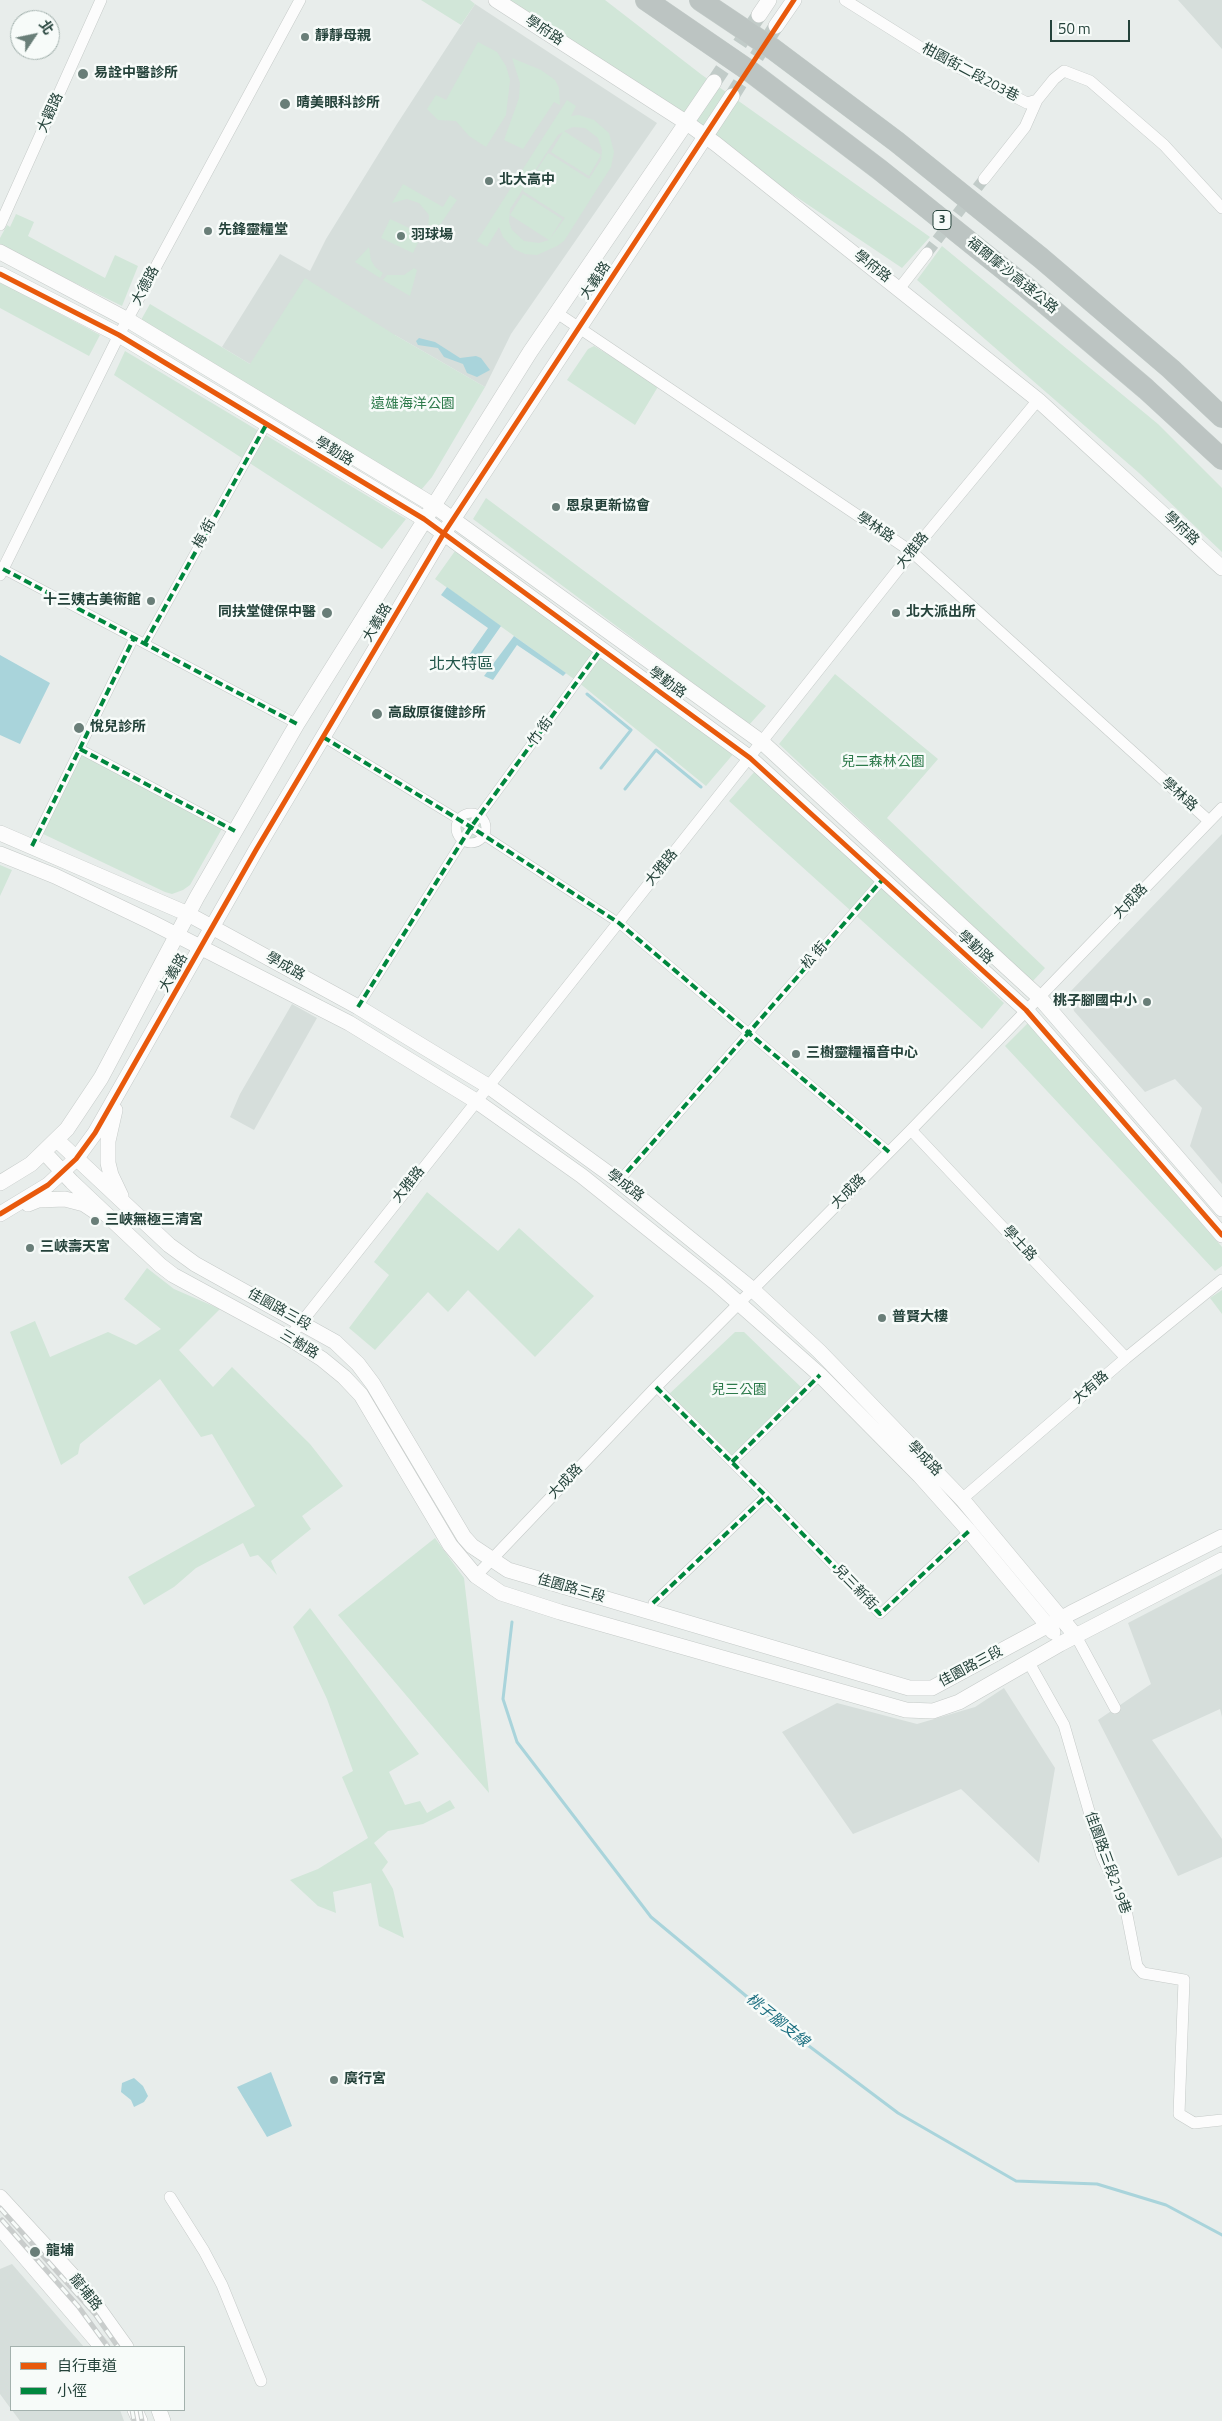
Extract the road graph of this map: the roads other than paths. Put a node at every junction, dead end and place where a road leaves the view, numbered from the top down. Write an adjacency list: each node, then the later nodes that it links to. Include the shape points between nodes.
1 (101, 0): 18 (street, 大觀路)
2 (300, 0): 24 (street, 大德路)
3 (496, 0): 14 (street, 學府路)
4 (646, 0): 30 (highway, 福爾摩沙高速公路 / 3, via 752,72 880,170 1028,288)
5 (700, 0): 28 (highway, 3, via 897,142 1055,271)
6 (769, 0): 9 (street)
7 (794, 0): 10 (street)
8 (844, 0): 13 (street, 柑園街二段203巷, via 940,58 1027,103)
9 (759, 15)
10 (776, 26)
11 (714, 82): 14 (street, 大義路)
12 (732, 96): 15 (street, 大義路)
13 (1037, 100): 16 (street, via 1025,127); 17 (street, 柑園街二段203巷, via 1064,71 1090,81 1164,146)
14 (687, 122): 15 (street, 學府路); 23 (street, 大義路)
15 (706, 136): 22 (street, 學府路); 25 (street, 大義路)
16 (984, 180)
17 (1222, 208)
18 (0, 225)
19 (0, 252): 24 (street, 學勤路)
20 (927, 253): 22 (street)
21 (0, 274): 26 (street, 學勤路)
22 (899, 289): 27 (street, 學府路)
23 (557, 314): 25 (street, 學林路); 31 (street, 大義路)
24 (128, 320): 26 (street, 大德路); 31 (street, 學勤路)
25 (578, 327): 33 (street, 大義路); 35 (street, 學林路)
26 (119, 335): 29 (street, 學勤路); 37 (street, 大德路)
27 (1038, 400): 35 (street, 大雅路); 36 (street, 學府路)
28 (1222, 417)
29 (266, 425): 32 (street, 學勤路); 39 (street, 梅 街)
30 (1222, 459)
31 (433, 505): 32 (street, 大義路); 33 (street, 學勤路)
32 (424, 519): 34 (street, 學勤路); 41 (street, 大義路)
33 (454, 519): 34 (street, 大義路); 43 (street, 學勤路)
34 (444, 533): 40 (street, 學勤路); 42 (street, 大義路)
35 (912, 552): 43 (street, 大雅路); 49 (street, 學林路)
36 (1222, 568)
37 (2, 572): 38 (street)
38 (134, 638): 39 (street); 44 (street)
39 (145, 643): 41 (street)
40 (601, 649): 45 (street, 學勤路); 47 (street, 竹 街)
41 (297, 724): 51 (street, 大義路)
42 (324, 737): 48 (street); 60 (street, 大義路)
43 (763, 742): 45 (street, 大雅路); 63 (street, 學勤路)
44 (80, 749): 51 (street); 55 (street)
45 (750, 758): 57 (street, 學勤路); 59 (street, 大雅路)
46 (1222, 808): 49 (street, 大成路)
47 (480, 815): 48 (street, via 468,813); 50 (street, 竹 街); 53 (street, via 486,823)
48 (458, 819): 50 (street); 54 (street, via 456,833)
49 (1208, 821): 63 (street, 大成路)
50 (471, 827): 53 (street); 54 (street, 竹 街)
51 (235, 831): 58 (street, 大義路)
52 (0, 833): 55 (street, 學成路)
53 (484, 836): 54 (street, via 472,844); 59 (street)
54 (462, 841): 64 (street, 竹 街)
55 (32, 846): 58 (street, 學成路)
56 (0, 854): 61 (street, 學成路, via 55,876)
57 (883, 879): 65 (street, 學勤路); 66 (street, 松 街)
58 (188, 914): 60 (street, 學成路); 61 (street, 大義路)
59 (619, 923): 66 (street); 67 (street, 大雅路)
60 (212, 927): 62 (street, 大義路); 64 (street, 學成路)
61 (177, 935): 62 (street, 學成路); 71 (street, 大義路, via 101,1078)
62 (201, 948): 68 (street, 大義路); 69 (street, 學成路, via 349,1023)
63 (1039, 997): 65 (street, 大成路); 78 (street, 學勤路)
64 (358, 1007): 67 (street, 學成路)
65 (1026, 1010): 70 (street, 大成路); 82 (street, 學勤路)
66 (748, 1032): 73 (street); 76 (street, 松 街)
67 (488, 1086): 69 (street, 大雅路); 76 (street, 學成路)
68 (123, 1087): 74 (street, 大義路, via 92,1139); 79 (street, via 112,1118 108,1163 116,1189)
69 (476, 1101): 85 (street, 學成路, via 582,1176); 86 (street, 大雅路)
70 (911, 1130): 73 (street, 大成路); 88 (street, 學士路)
71 (57, 1140): 72 (street, 大義路); 74 (street, 佳園路三段)
72 (44, 1152): 75 (street, 三樹路); 77 (street)
73 (889, 1152): 84 (street, 大成路)
74 (76, 1158): 75 (street, 大義路); 79 (street, 佳園路三段)
75 (62, 1172): 80 (street, via 48,1185); 81 (street, 三樹路)
76 (619, 1181): 84 (street, 學成路)
77 (0, 1183)
78 (1222, 1209)
79 (130, 1210): 86 (street, 佳園路三段, via 195,1264)
80 (0, 1215): 81 (street, via 38,1200 65,1198 84,1204)
81 (128, 1234): 87 (street, 三樹路, via 173,1275)
82 (1222, 1235)
83 (1222, 1280): 88 (street, 大有路)
84 (752, 1289): 85 (street, 大成路); 93 (street, 學成路, via 819,1351)
85 (739, 1302): 89 (street, 學成路); 90 (street, 大成路)
86 (300, 1321): 87 (street, 大雅路); 96 (street, 佳園路三段, via 334,1342 358,1364 464,1538)
87 (289, 1338): 98 (street, 三樹路, via 344,1376 361,1395 450,1545)
88 (1126, 1358): 93 (street, 大有路)
89 (820, 1375): 91 (street); 94 (street, 學成路)
90 (656, 1387): 91 (street, 兒三新街); 96 (street, 大成路)
91 (732, 1462): 92 (street, 兒三新街)
92 (766, 1496): 94 (street, 兒三新街, via 880,1614); 99 (street)
93 (962, 1499): 100 (street, 學成路)
94 (970, 1531): 101 (street, 學成路)
95 (1222, 1537): 100 (street, 佳園路三段)
96 (490, 1560): 98 (street, 大成路); 101 (street, 佳園路三段, via 508,1570 909,1688 932,1688)
97 (1222, 1560): 102 (street, 佳園路三段)
98 (476, 1576): 104 (street, 佳園路三段, via 502,1593 560,1612 906,1710 933,1711 959,1702)
99 (653, 1603)
100 (1062, 1618): 101 (street, 佳園路三段); 102 (street, 學成路)
101 (1048, 1626): 103 (street, 學成路)
102 (1076, 1636): 103 (street, 佳園路三段); 105 (street, 學成路)
103 (1060, 1644): 104 (street, 佳園路三段)
104 (1028, 1661): 106 (street, 佳園路三段219巷, via 1064,1725 1102,1856 1125,1905 1136,1966 1143,1973 1184,1980 1179,2114 1194,2123)
105 (1115, 1708)
106 (1222, 2120)
107 (170, 2197): 112 (street, via 222,2285)
108 (0, 2198): 111 (street, 龍埔路, via 84,2288)
109 (0, 2228): 110 (street, 龍埔路)
110 (101, 2346)
111 (125, 2346)
112 (261, 2380)

